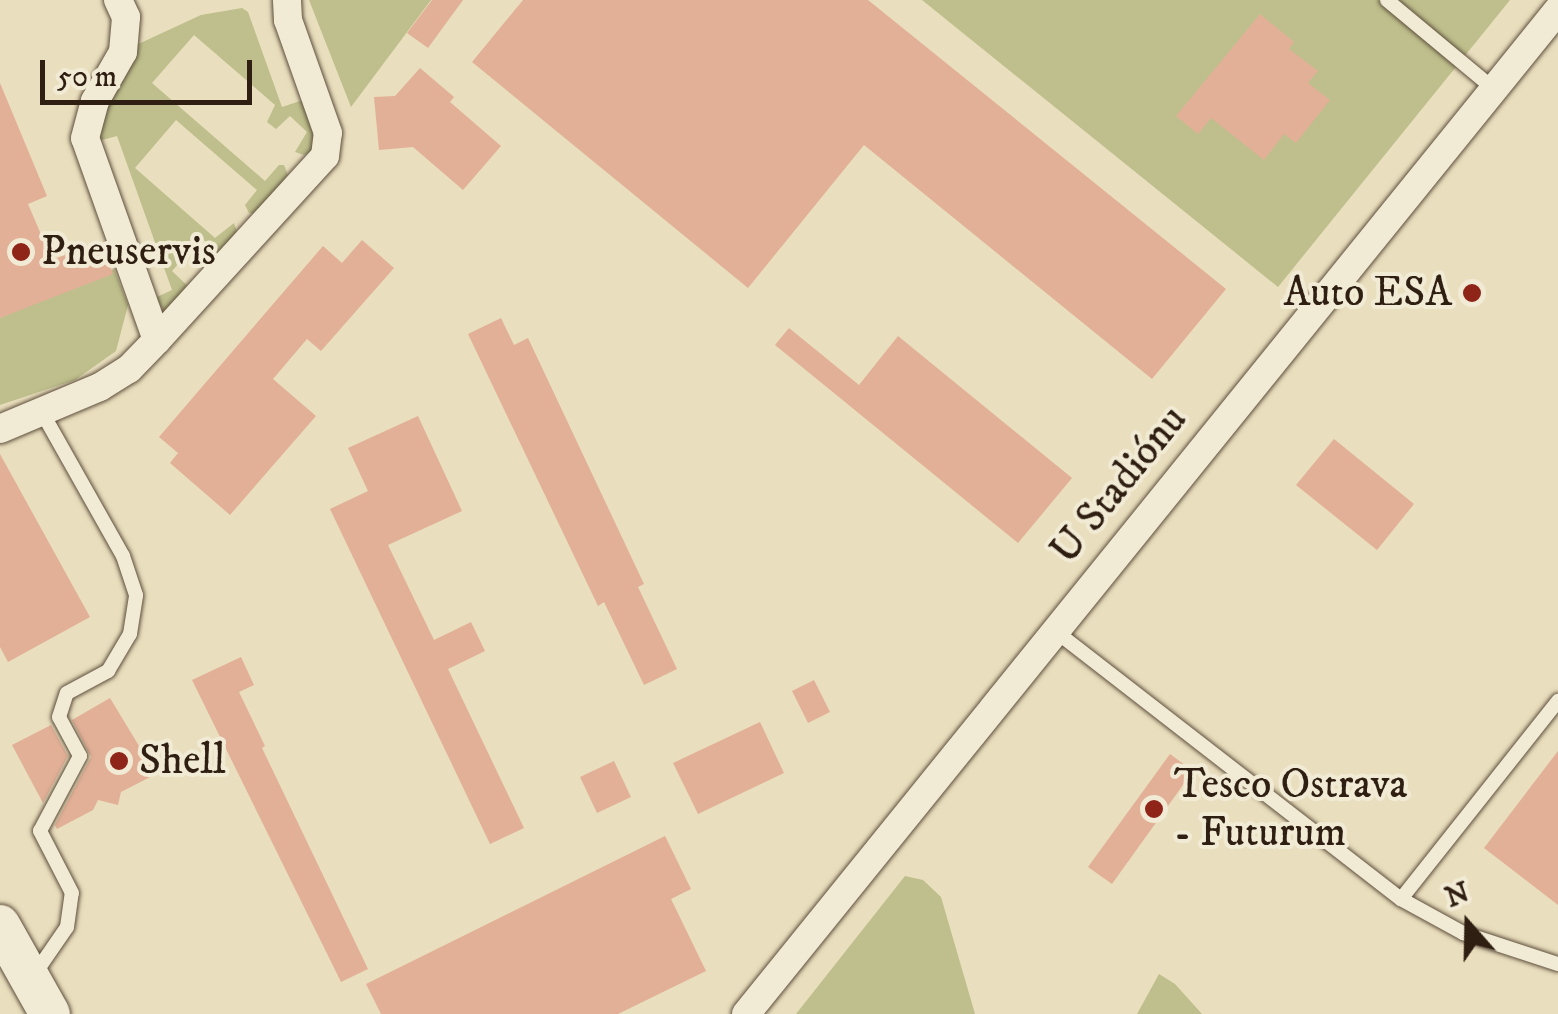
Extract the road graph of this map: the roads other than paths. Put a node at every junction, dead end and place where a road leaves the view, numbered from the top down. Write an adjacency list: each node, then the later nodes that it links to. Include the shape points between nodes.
1 (118, 0): 6 (street, via 126,18 123,52 95,101 85,138)
2 (287, 0): 6 (street, via 328,133 325,156)
3 (1387, 0): 5 (lane)
4 (1558, 10): 5 (street, U Stadiónu)
5 (1494, 89): 9 (street, U Stadiónu)
6 (157, 340): 7 (street, via 129,369)
7 (43, 414): 8 (street); 14 (lane, via 123,556 136,594 130,634 108,671 67,693 60,716 80,756 40,831 72,893)
8 (0, 429)
9 (1053, 629): 11 (lane); 15 (street, U Stadiónu)
10 (1558, 701): 11 (lane)
11 (1401, 899): 13 (lane, via 1464,933)
12 (0, 925): 14 (street)
13 (1558, 964)
14 (40, 997)
15 (746, 1014)

